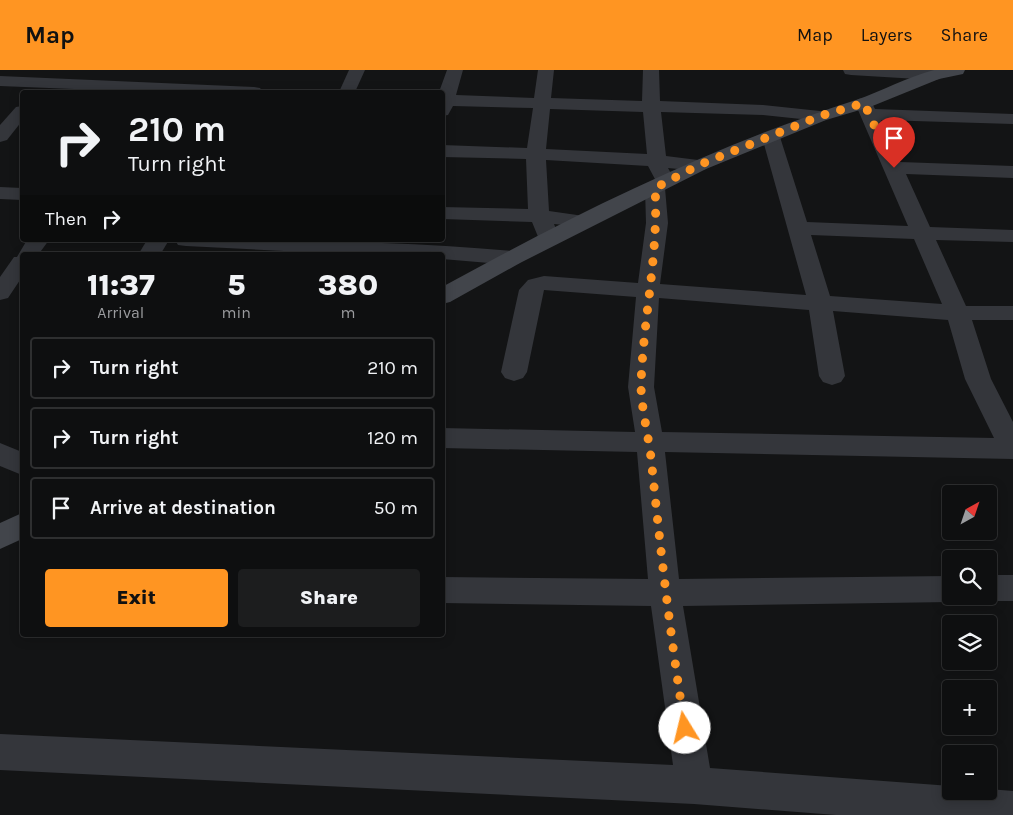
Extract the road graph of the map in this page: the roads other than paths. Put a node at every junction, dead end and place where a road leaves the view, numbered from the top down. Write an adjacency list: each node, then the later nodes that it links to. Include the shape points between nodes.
1 (61, 70): 12 (street)
2 (165, 70): 14 (street)
3 (357, 70): 15 (street)
4 (455, 70): 16 (street)
5 (546, 70): 17 (street)
6 (651, 70): 19 (street)
7 (851, 70): 9 (street)
8 (957, 70): 10 (street)
9 (903, 72): 10 (street)
10 (934, 75): 20 (street)
11 (0, 81): 12 (street)
12 (44, 88): 13 (street)
13 (113, 90)
14 (149, 90)
15 (348, 90)
16 (445, 101)
17 (543, 103): 18 (street); 19 (street); 28 (street)
18 (445, 104)
19 (651, 105): 22 (street); 31 (street)
20 (867, 109): 22 (street); 23 (street); 29 (street)
21 (20, 113): 24 (street)
22 (820, 116): 26 (street)
23 (1013, 119)
24 (1, 134): 25 (street)
25 (20, 134)
26 (771, 137): 31 (street); 37 (street)
27 (445, 151): 28 (street)
28 (536, 154): 31 (street); 35 (street)
29 (894, 168): 30 (street); 38 (street)
30 (1013, 172)
31 (660, 177): 36 (street); 46 (street)
32 (0, 193): 33 (street)
33 (20, 194)
34 (445, 213): 35 (street)
35 (539, 216): 36 (street); 40 (street)
36 (584, 221): 40 (street)
37 (797, 228): 38 (street); 49 (street)
38 (924, 233): 39 (street); 50 (street)
39 (1013, 236)
40 (549, 239): 44 (street)
41 (213, 242): 43 (street)
42 (410, 246): 43 (street); 44 (street)
43 (282, 247)
44 (512, 258): 48 (street)
45 (20, 265): 47 (street)
46 (648, 290): 49 (street); 52 (street, via 556,282 536,285 531,290); 55 (street, via 641,387)
47 (0, 293)
48 (445, 295)
49 (820, 302): 50 (street); 53 (street)
50 (958, 313): 51 (street); 56 (street, via 978,379)
51 (1013, 313)
52 (514, 372)
53 (832, 376)
54 (445, 438): 55 (street)
55 (650, 440): 56 (street); 65 (street)
56 (1013, 449)
57 (0, 453): 58 (street)
58 (20, 464)
59 (20, 526): 60 (street)
60 (0, 537)
61 (942, 588): 65 (street)
62 (997, 588): 63 (street)
63 (1013, 588)
64 (445, 590): 65 (street)
65 (664, 593): 67 (street)
66 (0, 752): 67 (street)
67 (694, 785): 68 (street)
68 (1013, 810)

